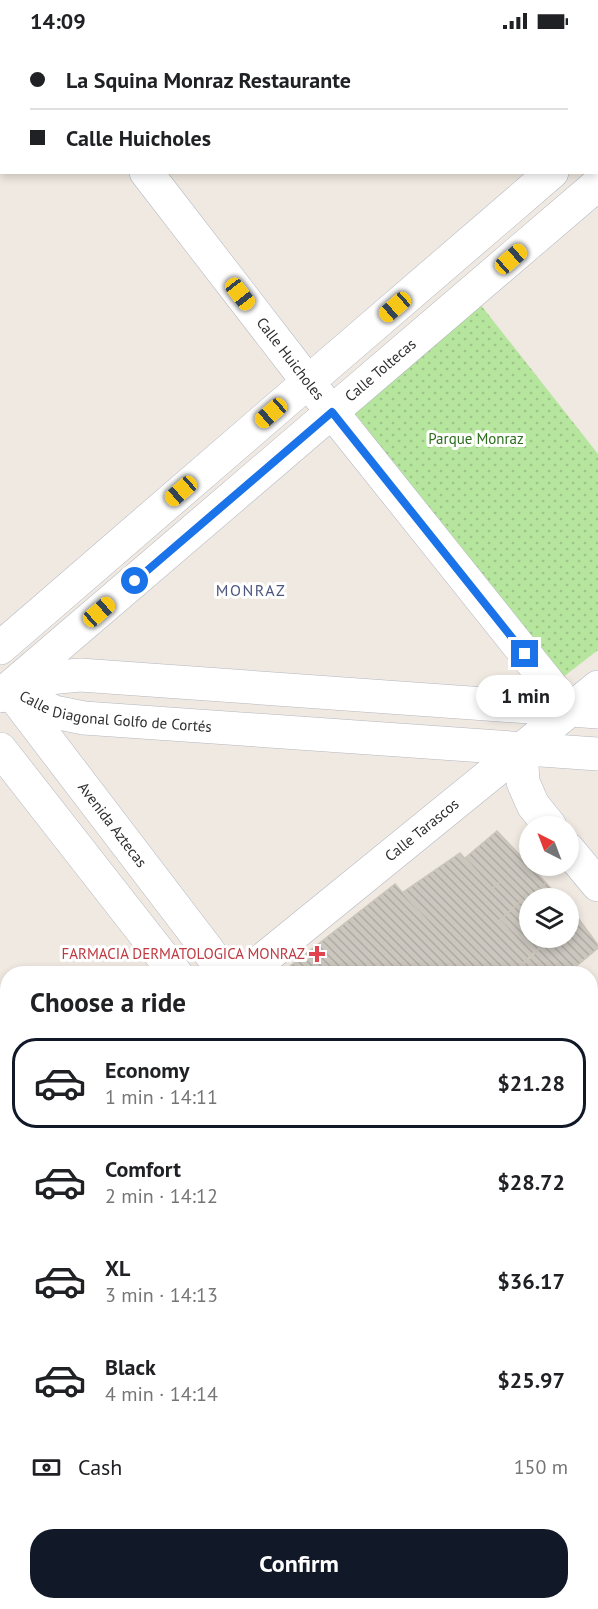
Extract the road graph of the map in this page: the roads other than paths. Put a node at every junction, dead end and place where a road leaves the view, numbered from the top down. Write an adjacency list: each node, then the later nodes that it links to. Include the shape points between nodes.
1 (148, 174): 5 (street, Calle Huicholes)
2 (550, 174): 5 (street)
3 (563, 174): 4 (street)
4 (593, 199): 6 (street, Calle Toltecas)
5 (308, 382): 6 (street, Calle Huicholes); 7 (street)
6 (332, 412): 8 (street, Calle Toltecas); 10 (street, Calle Huicholes)
7 (0, 648)
8 (3, 687): 10 (street, Calle Diagonal Golfo de Cortés, via 80,675); 11 (street, Calle Diagonal Golfo de Cortés, via 54,712 84,718); 18 (street, Avenida Aztecas)
9 (598, 687): 10 (street, Calle Tarascos)
10 (584, 711): 11 (street, Calle Tarascos)
11 (521, 749): 13 (street, Calle Diagonal Golfo de Cortés); 14 (street, via 522,782); 19 (street, Calle Tarascos)
12 (0, 750): 17 (street)
13 (598, 754)
14 (542, 816)
15 (579, 862): 16 (street)
16 (598, 885)
17 (170, 966)
18 (220, 966)
19 (255, 966)

